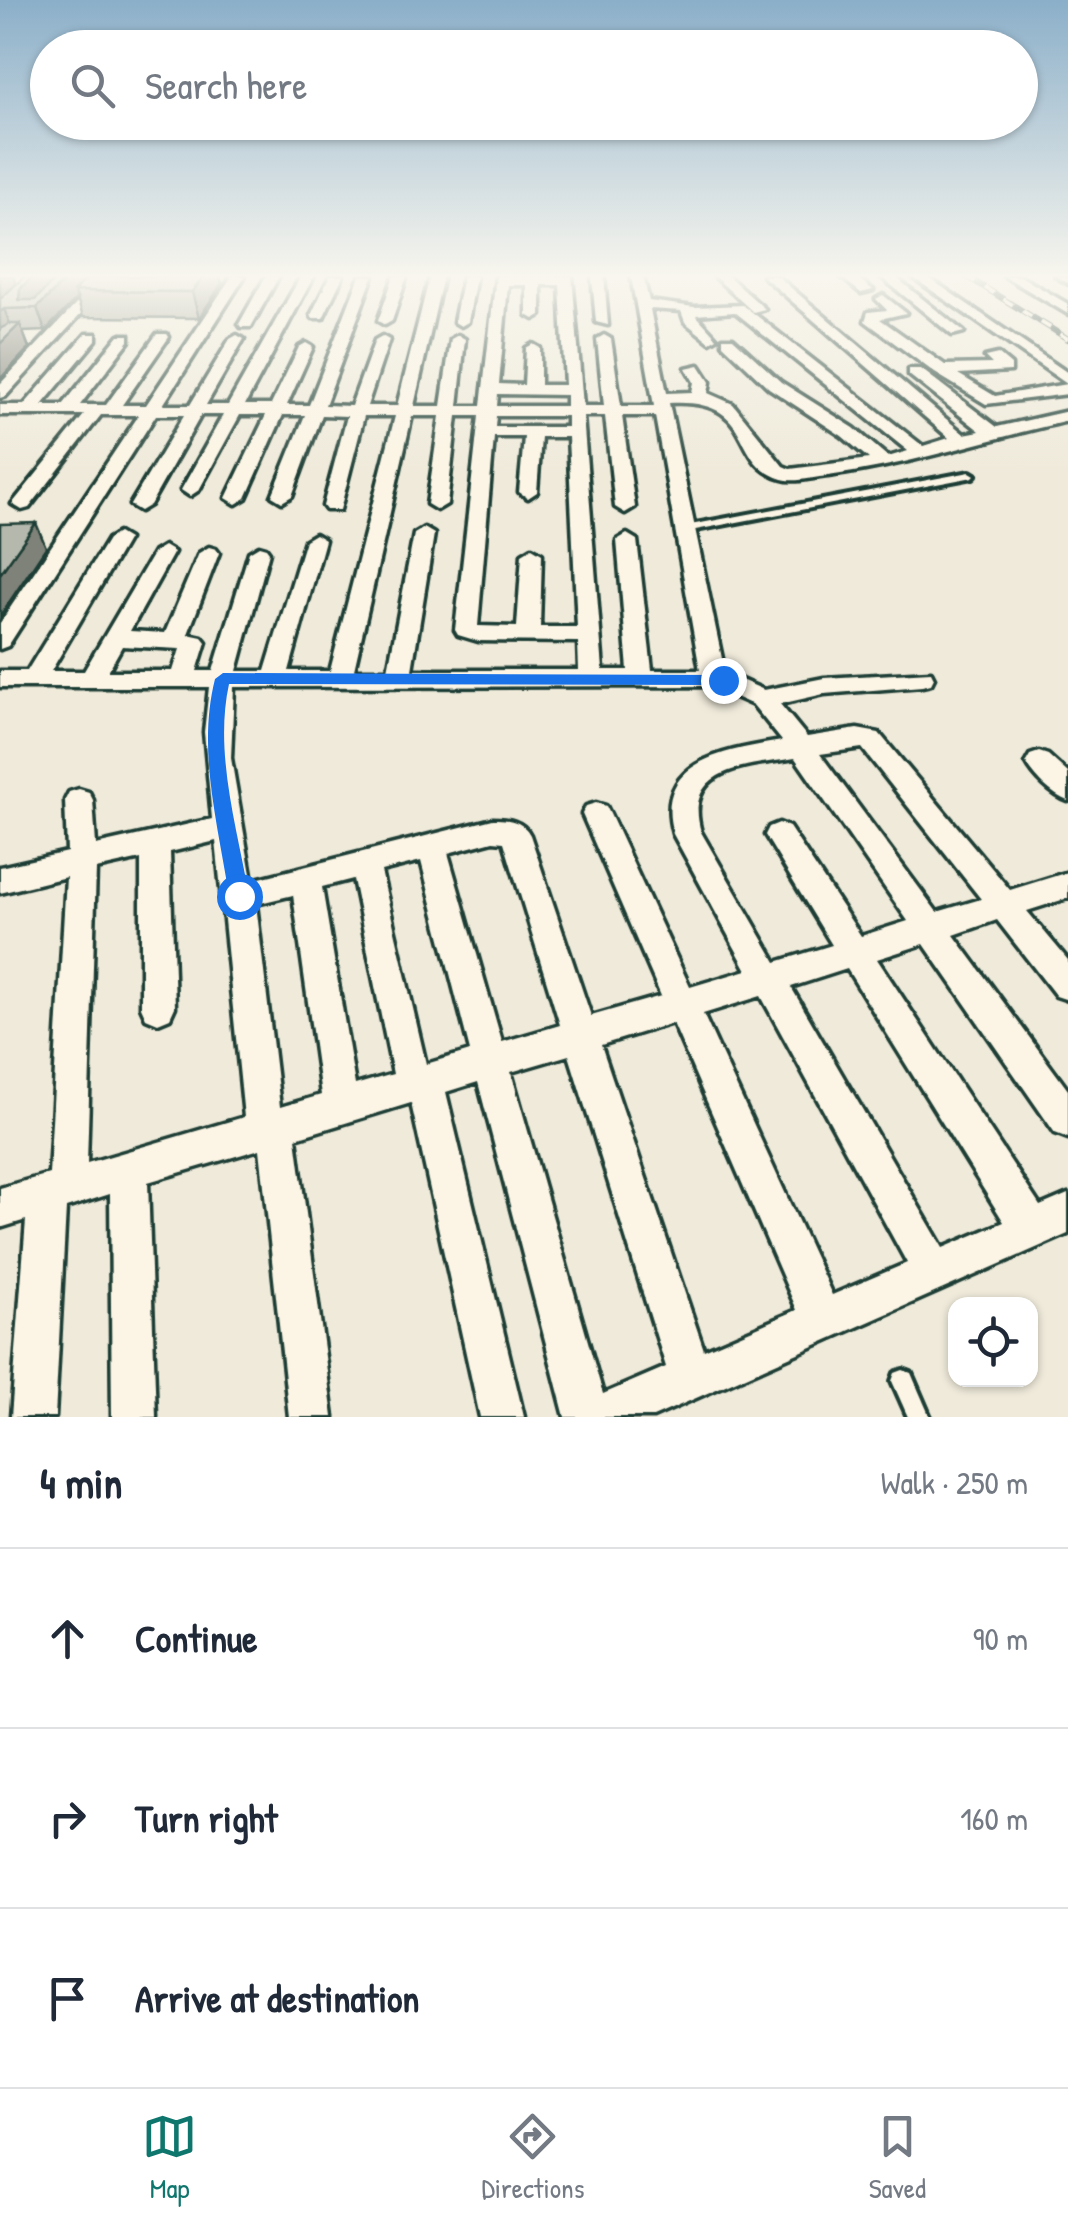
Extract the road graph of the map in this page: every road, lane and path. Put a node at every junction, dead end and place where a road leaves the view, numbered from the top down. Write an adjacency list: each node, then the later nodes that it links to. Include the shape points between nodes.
1 (48, 342): 32 (street)
2 (88, 342): 36 (street)
3 (121, 342): 37 (street)
4 (158, 342): 38 (street)
5 (197, 342): 39 (street)
6 (236, 342): 40 (street)
7 (271, 342): 41 (street)
8 (341, 342): 43 (street)
9 (380, 342): 44 (street)
10 (421, 342): 45 (street)
11 (459, 342): 46 (street)
12 (497, 342): 29 (street)
13 (569, 342): 31 (street)
14 (605, 342): 48 (street)
15 (650, 342): 34 (street)
16 (730, 342): 56 (street, via 775,385)
17 (781, 342): 55 (street)
18 (846, 342): 54 (street)
19 (903, 342): 24 (street)
20 (1013, 342): 27 (street)
21 (306, 346): 42 (street)
22 (533, 348): 30 (street)
23 (993, 357): 26 (street, via 1006,368)
24 (925, 358): 26 (street); 53 (street, via 905,363)
25 (694, 368): 33 (street, via 702,382)
26 (940, 370): 28 (street, via 992,401)
27 (1068, 380)
28 (1068, 388)
29 (493, 389): 30 (street); 50 (street)
30 (532, 390): 31 (street)
31 (571, 390): 47 (street)
32 (0, 393)
33 (699, 398): 34 (street); 56 (street, via 724,406 780,473)
34 (662, 404): 48 (street); 67 (street)
35 (0, 410): 36 (street)
36 (29, 410): 37 (street)
37 (67, 410): 38 (street)
38 (103, 411): 39 (street); 62 (street)
39 (152, 411): 40 (street); 80 (street)
40 (196, 411): 41 (street); 64 (street)
41 (233, 411): 42 (street); 58 (street)
42 (276, 411): 43 (street); 61 (street)
43 (313, 411): 44 (street); 60 (street)
44 (358, 411): 45 (street); 65 (street)
45 (404, 411): 46 (street); 84 (street)
46 (450, 411): 50 (street); 63 (street)
47 (572, 411): 48 (street); 50 (street); 52 (street)
48 (612, 411): 66 (street)
49 (1068, 416): 53 (street)
50 (490, 422): 51 (street); 76 (street, via 466,630)
51 (532, 432): 52 (street); 59 (street)
52 (573, 432): 77 (street)
53 (994, 434): 54 (street)
54 (961, 440): 55 (street)
55 (922, 454): 56 (street)
56 (884, 463)
57 (970, 476): 67 (lane)
58 (190, 490)
59 (528, 492)
60 (282, 496)
61 (236, 498)
62 (22, 504)
63 (437, 504)
64 (140, 506)
65 (333, 506)
66 (625, 507)
67 (686, 529): 87 (street)
68 (424, 534): 85 (street)
69 (118, 539): 81 (street)
70 (316, 540): 92 (street)
71 (627, 540): 86 (street)
72 (164, 552): 78 (street)
73 (258, 552): 90 (street)
74 (210, 553): 79 (street)
75 (532, 554): 76 (street)
76 (528, 634): 77 (street)
77 (586, 635): 91 (street)
78 (115, 638): 79 (street); 82 (street)
79 (174, 640): 83 (street, via 196,644)
80 (0, 642)
81 (35, 678): 82 (street); 89 (street)
82 (92, 678): 83 (street)
83 (183, 678): 90 (street)
84 (340, 678): 85 (street); 92 (street)
85 (399, 678): 91 (street)
86 (641, 678): 87 (street); 91 (street)
87 (714, 678): 93 (street)
88 (922, 678): 93 (street)
89 (0, 679)
90 (223, 679): 92 (street); 99 (street, via 214,740)
91 (592, 679)
92 (274, 680)
93 (762, 698): 94 (street)
94 (803, 750): 109 (street, via 858,738 875,743); 110 (street); 112 (street, via 704,770 681,807 688,834)
95 (1039, 762): 96 (street)
96 (1068, 790)
97 (79, 800): 103 (street)
98 (596, 814): 114 (street)
99 (230, 826): 101 (street); 108 (street)
100 (780, 835): 111 (street)
101 (155, 844): 103 (street); 115 (street)
102 (432, 846): 104 (street); 116 (street, via 493,830 516,835); 117 (street)
103 (82, 861): 106 (street); 123 (street)
104 (365, 864): 105 (street); 118 (street)
105 (306, 879): 108 (street); 119 (street)
106 (0, 880)
107 (1063, 894): 109 (street)
108 (239, 896): 121 (street)
109 (1005, 905): 110 (street); 113 (street)
110 (929, 929): 111 (street); 120 (street)
111 (853, 953): 112 (street); 125 (street)
112 (770, 979): 114 (street); 126 (street)
113 (1068, 986)
114 (679, 1006): 116 (street); 127 (street)
115 (158, 1007)
116 (580, 1036): 117 (street); 128 (street)
117 (491, 1062): 118 (street); 135 (street)
118 (420, 1084): 119 (street); 134 (street)
119 (341, 1108): 121 (street)
120 (1068, 1120)
121 (270, 1129): 122 (street); 133 (street)
122 (130, 1171): 123 (street); 132 (street)
123 (58, 1192): 124 (street); 131 (street)
124 (0, 1208)
125 (1050, 1222): 126 (street)
126 (934, 1273): 127 (street)
127 (823, 1322): 128 (street)
128 (691, 1378): 130 (street)
129 (902, 1381): 136 (lane)
130 (627, 1412)
131 (34, 1417)
132 (134, 1417)
133 (311, 1417)
134 (502, 1417)
135 (587, 1417)
136 (920, 1417)

